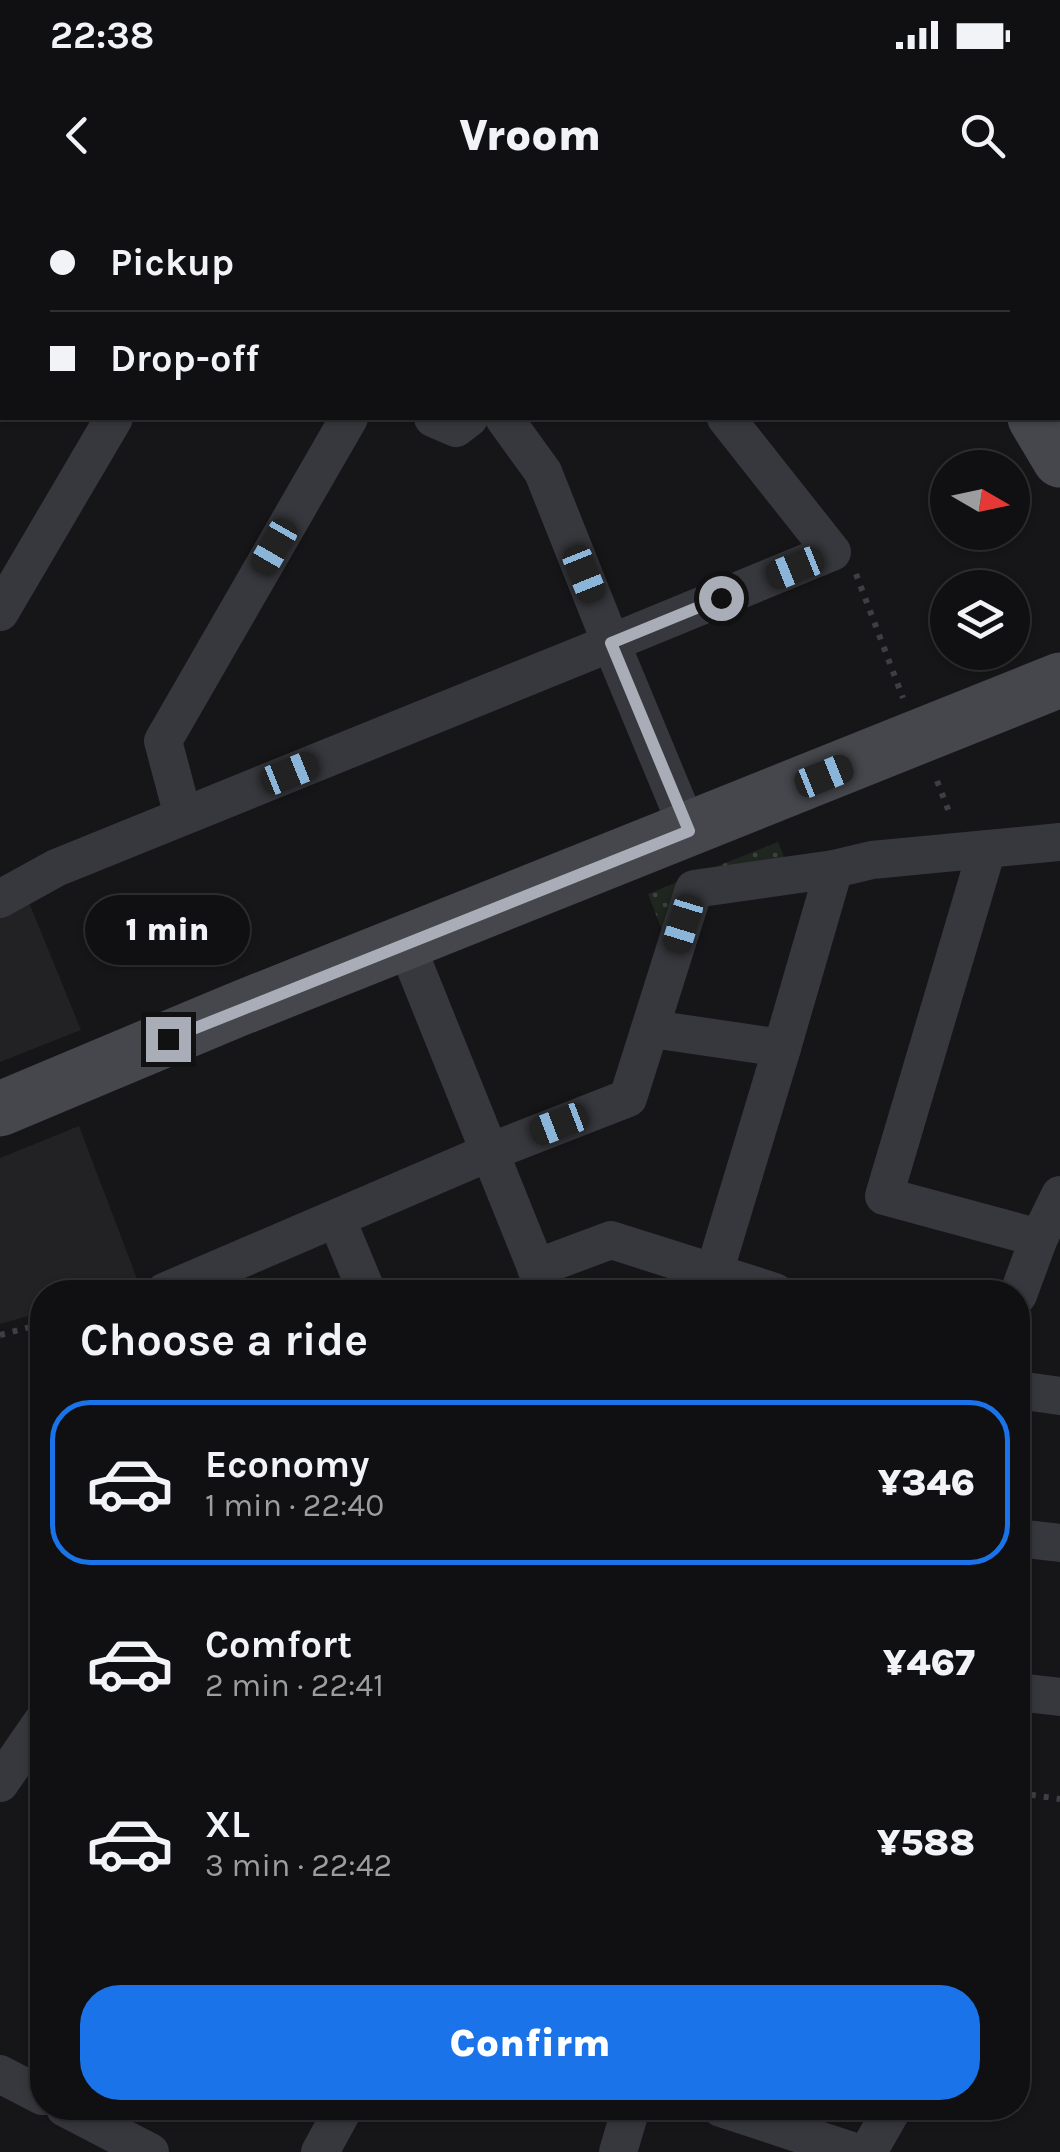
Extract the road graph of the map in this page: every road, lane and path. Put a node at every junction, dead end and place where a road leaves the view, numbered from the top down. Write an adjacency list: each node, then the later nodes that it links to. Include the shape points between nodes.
1 (113, 420): 10 (street)
2 (348, 420): 14 (street, via 164,741)
3 (438, 420): 4 (street, via 456,428)
4 (466, 420)
5 (505, 420): 11 (street, via 544,472)
6 (728, 420): 9 (street)
7 (1036, 420): 8 (street)
8 (1060, 460)
9 (832, 552): 11 (street); 13 (path, via 852,564)
10 (0, 612)
11 (611, 643): 14 (street); 15 (street)
12 (1060, 680): 15 (street)
13 (904, 699)
14 (184, 816): 19 (street)
15 (689, 831): 20 (street)
16 (1060, 842): 17 (street)
17 (986, 848): 18 (street); 27 (street, via 884,1196)
18 (834, 869): 21 (street, via 694,890); 22 (street)
19 (0, 898)
20 (406, 942): 23 (street); 24 (street)
21 (652, 1028): 22 (street); 24 (street, via 628,1098)
22 (782, 1048): 28 (street)
23 (0, 1109)
24 (490, 1152): 26 (street); 31 (street)
25 (1060, 1195): 27 (street)
26 (336, 1220): 29 (street); 30 (street)
27 (1039, 1238): 33 (street)
28 (714, 1274): 31 (street, via 611,1240); 32 (street)
29 (193, 1280)
30 (362, 1280)
31 (541, 1280)
32 (734, 1280)
33 (1024, 1280)
34 (30, 1327): 35 (path)
35 (0, 1335)
36 (1030, 1392): 37 (street)
37 (1060, 1396)
38 (1030, 1539): 39 (street)
39 (1060, 1543)
40 (1030, 1693): 41 (street)
41 (1060, 1697)
42 (30, 1740): 43 (street)
43 (0, 1784)
44 (1030, 1795): 45 (path)
45 (1060, 1799)
46 (0, 2074): 47 (street)
47 (30, 2089)
48 (90, 2120): 53 (street)
49 (337, 2120): 54 (street)
50 (627, 2120): 55 (street)
51 (758, 2120): 56 (street)
52 (886, 2120): 57 (street)
53 (150, 2152)
54 (320, 2152)
55 (618, 2152)
56 (855, 2152)
57 (868, 2152)

